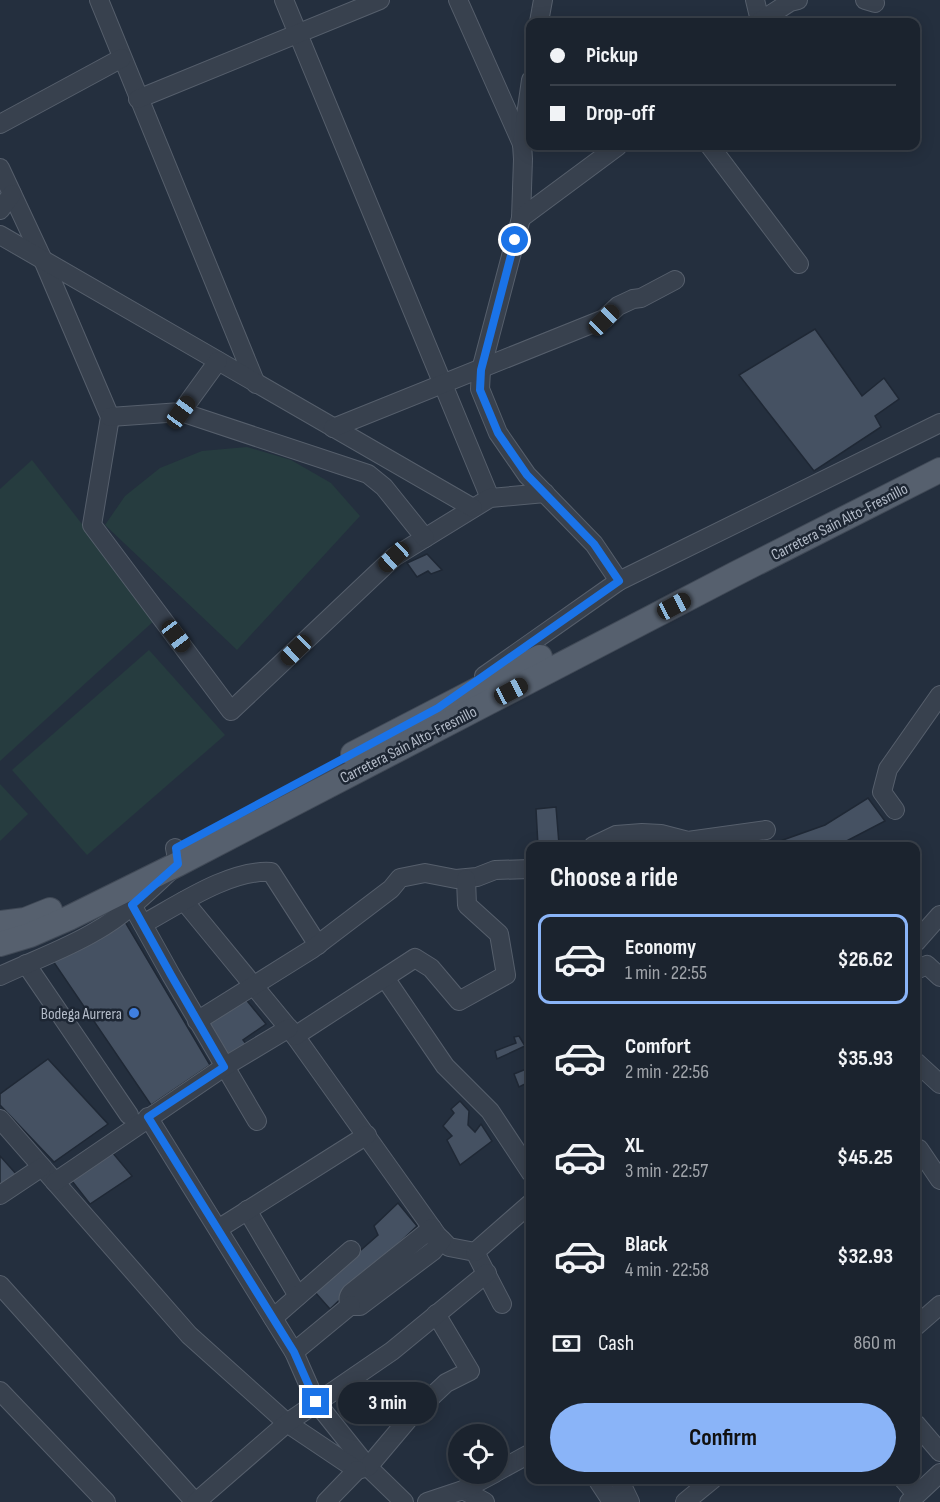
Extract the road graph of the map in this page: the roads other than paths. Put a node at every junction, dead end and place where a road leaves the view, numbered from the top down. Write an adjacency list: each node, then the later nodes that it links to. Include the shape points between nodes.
1 (99, 0): 12 (street)
2 (284, 0): 11 (street)
3 (380, 0): 11 (street)
4 (458, 0): 16 (street)
5 (543, 0): 8 (street)
6 (755, 0): 9 (street)
7 (798, 0): 10 (street)
8 (540, 18)
9 (759, 18)
10 (766, 18)
11 (298, 34): 13 (street); 30 (street)
12 (122, 58): 13 (street); 15 (street)
13 (138, 99): 29 (street)
14 (526, 116): 16 (street)
15 (0, 124)
16 (522, 144): 22 (street)
17 (613, 150): 22 (street)
18 (713, 150): 25 (street)
19 (0, 168): 20 (street)
20 (12, 194): 21 (street); 24 (street)
21 (0, 210)
22 (521, 218): 28 (street)
23 (0, 236): 24 (street)
24 (43, 260): 27 (street); 32 (street)
25 (799, 264)
26 (675, 280): 28 (street, via 618,306 604,320)
27 (218, 362): 29 (street); 31 (street)
28 (481, 370): 30 (street); 37 (street, via 480,390 498,433 527,475)
29 (256, 384): 34 (street)
30 (443, 385): 34 (street); 38 (street)
31 (181, 412): 32 (street); 40 (street, via 368,474 384,487)
32 (110, 417): 40 (street, via 92,525 231,711 394,557)
33 (940, 423): 41 (street)
34 (333, 428): 39 (street)
35 (940, 458): 43 (main road)
36 (940, 470): 44 (main road, Carretera Sain Alto-Fresnillo)
37 (545, 493): 38 (street); 41 (street, via 594,544)
38 (490, 498): 39 (street)
39 (472, 508): 40 (street)
40 (425, 538)
41 (619, 581): 43 (street)
42 (940, 695): 45 (street, via 888,769 882,792)
43 (438, 708): 44 (street); 50 (main road)
44 (432, 731): 50 (main road, Carretera Sain Alto-Fresnillo)
45 (895, 810)
46 (766, 830): 49 (street)
47 (601, 842): 48 (street, via 616,835 642,833)
48 (684, 842)
49 (699, 842)
50 (177, 856): 54 (street); 56 (main road, via 25,920); 59 (main road, Carretera Sain Alto-Fresnillo, via 69,918)
51 (526, 869): 52 (street, via 495,870)
52 (466, 879): 60 (street, via 425,873 400,878); 65 (street, via 467,905 499,934 506,975 459,1001 431,968 414,958)
53 (184, 901): 57 (street); 60 (street, via 227,880 271,872); 66 (street)
54 (132, 905): 57 (street); 61 (street, via 97,931)
55 (940, 915): 58 (street)
56 (0, 923)
57 (143, 924): 67 (street)
58 (920, 938)
59 (0, 944)
60 (318, 945): 66 (street)
61 (26, 964): 63 (street); 72 (street)
62 (920, 968): 64 (street, via 927,965)
63 (0, 976)
64 (940, 977)
65 (385, 978): 68 (street); 78 (street, via 445,1066 490,1111)
66 (254, 986): 67 (street); 68 (street)
67 (197, 1021): 70 (street)
68 (292, 1032): 70 (street); 76 (street)
69 (920, 1066): 71 (street)
70 (224, 1067): 73 (street); 75 (street)
71 (940, 1084)
72 (129, 1115)
73 (148, 1117): 81 (street); 85 (street)
74 (0, 1119): 79 (street)
75 (256, 1121)
76 (367, 1135): 84 (street); 86 (street)
77 (920, 1150): 80 (street)
78 (526, 1165)
79 (42, 1167): 81 (street); 82 (street)
80 (940, 1180)
81 (55, 1182): 100 (street, via 189,1335)
82 (0, 1195)
83 (526, 1207): 88 (street)
84 (247, 1210): 85 (street); 91 (street)
85 (218, 1229): 95 (street)
86 (437, 1234): 88 (street, via 449,1247); 97 (street, via 351,1293 351,1305)
87 (351, 1250): 91 (street)
88 (475, 1252): 89 (street)
89 (487, 1273): 92 (street); 94 (street)
90 (0, 1285): 115 (street)
91 (298, 1296): 95 (street)
92 (502, 1304)
93 (940, 1305): 96 (street)
94 (436, 1314): 99 (street, via 392,1351); 105 (street, via 470,1371 446,1383 427,1400)
95 (273, 1318): 97 (street)
96 (920, 1322)
97 (294, 1352): 99 (street)
98 (0, 1391): 114 (street)
99 (316, 1402): 100 (street); 105 (street)
100 (287, 1423): 105 (street); 115 (street)
101 (920, 1429): 102 (street)
102 (940, 1452)
103 (526, 1456): 104 (street)
104 (508, 1465)
105 (363, 1469): 116 (street); 117 (street)
106 (940, 1473): 113 (street)
107 (474, 1484): 112 (street)
108 (600, 1484): 120 (street)
109 (621, 1484): 121 (street)
110 (707, 1484): 122 (street)
111 (906, 1484): 113 (street)
112 (463, 1490): 118 (street); 119 (street)
113 (913, 1498)
114 (106, 1502)
115 (196, 1502)
116 (326, 1502)
117 (404, 1502)
118 (427, 1502)
119 (485, 1502)
120 (612, 1502)
121 (630, 1502)
122 (685, 1502)

